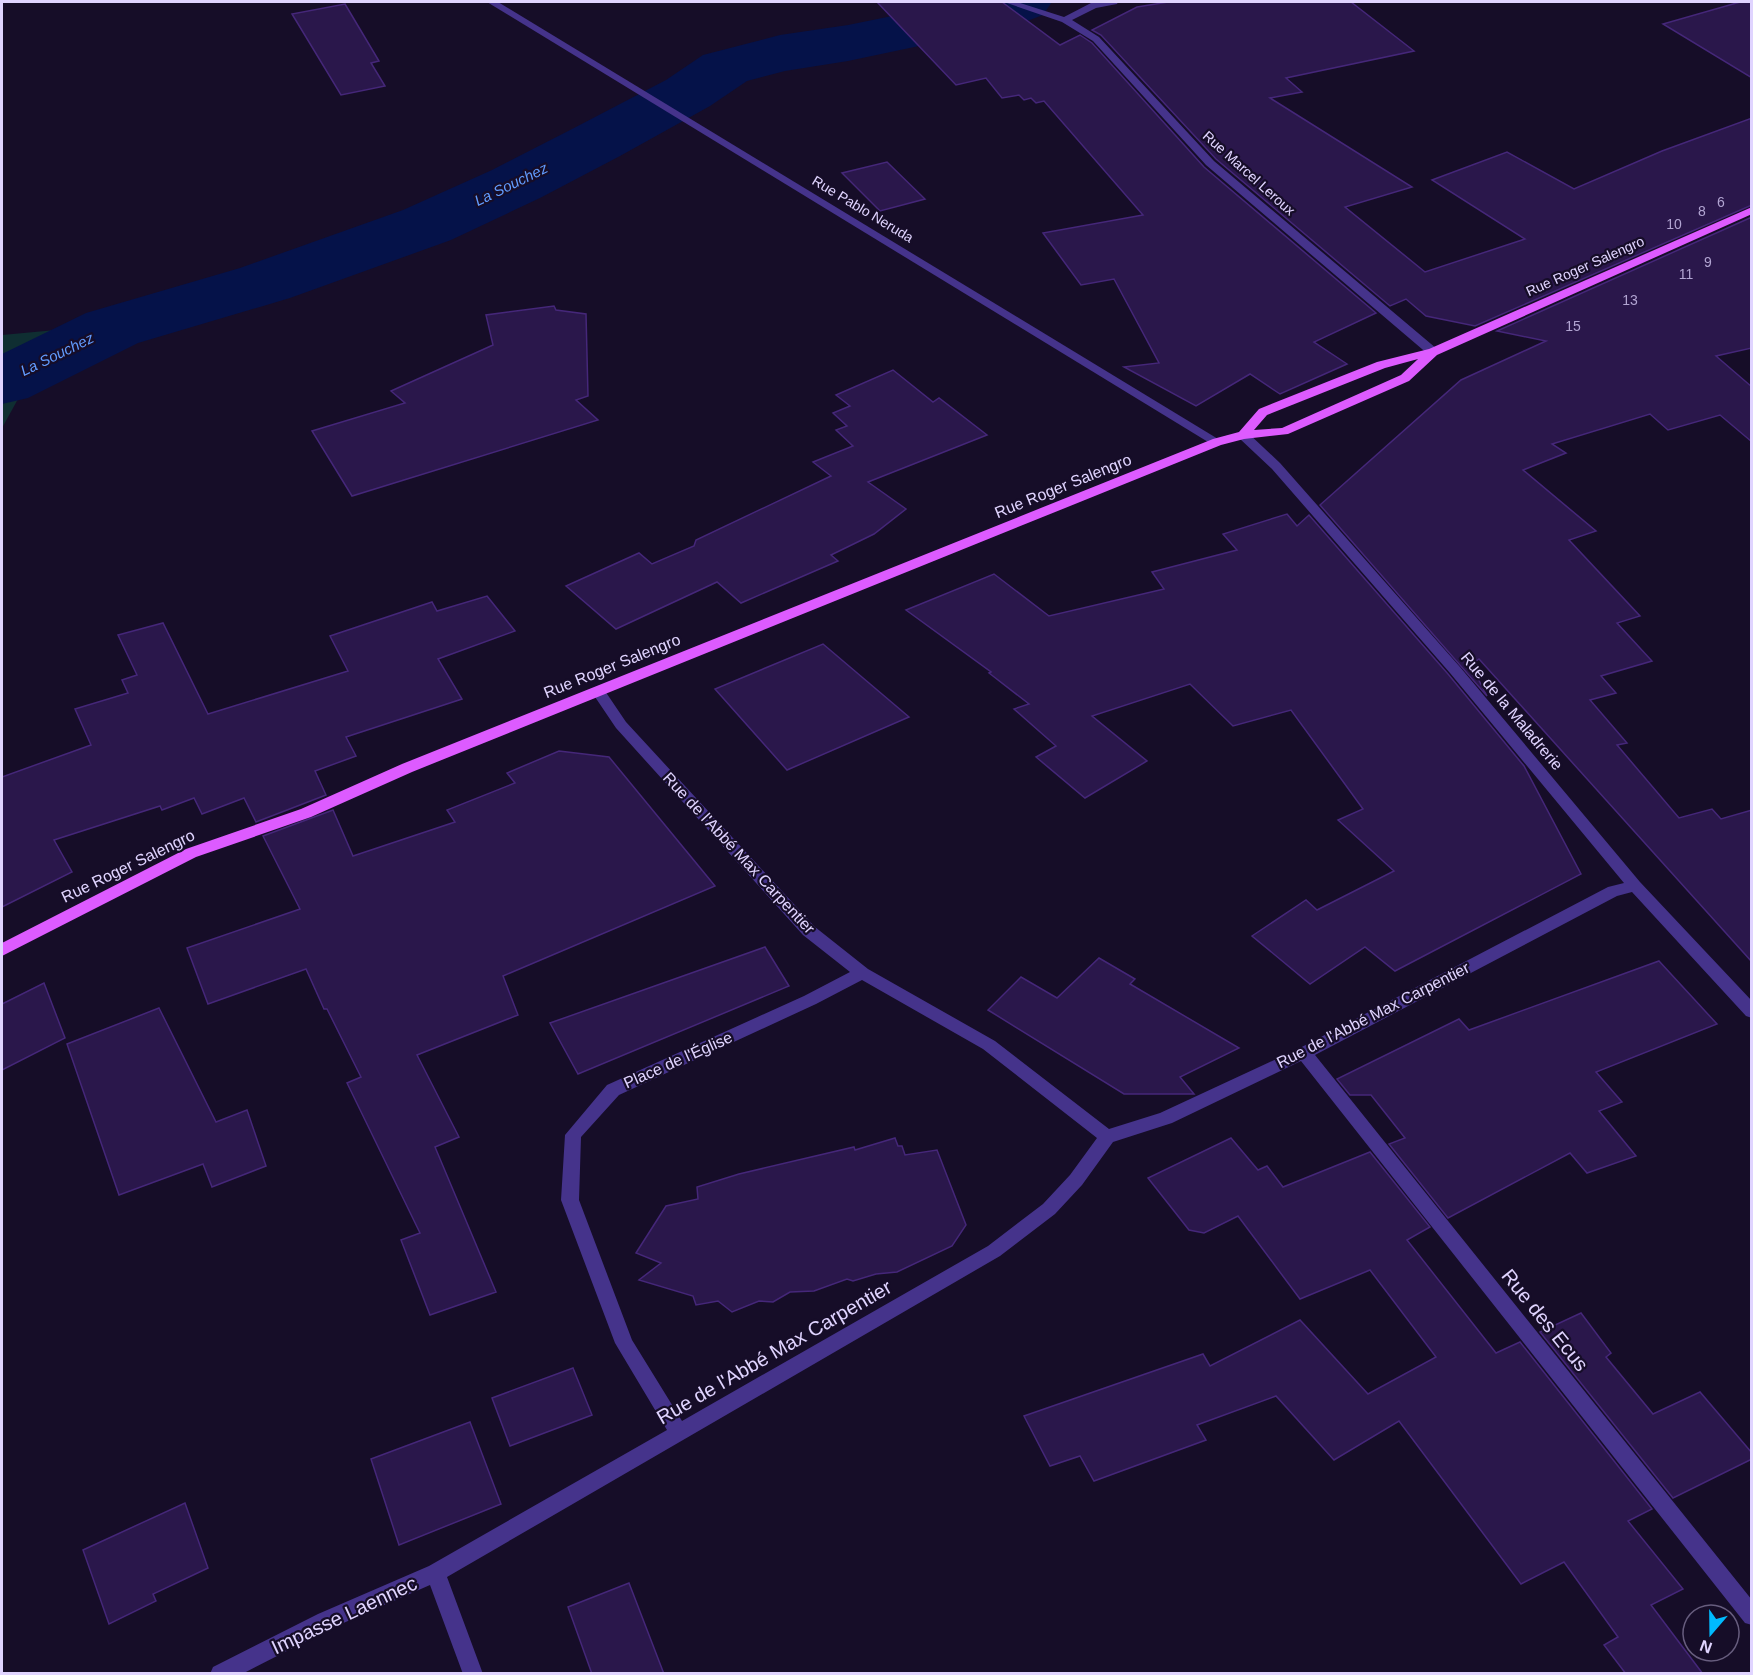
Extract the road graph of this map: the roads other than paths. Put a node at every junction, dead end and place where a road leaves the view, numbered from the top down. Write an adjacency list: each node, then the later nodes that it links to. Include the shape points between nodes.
1 (492, 2): 8 (street, Rue Pablo Neruda)
2 (1009, 2): 4 (street, Rue Marcel Leroux)
3 (1114, 2): 4 (street, via 1094,5)
4 (1065, 20): 6 (street, Rue Marcel Leroux, via 1096,39 1210,163)
5 (1752, 210): 6 (main road, Rue Roger Salengro)
6 (1433, 352): 7 (main road, Rue Roger Salengro, via 1381,365 1263,412); 7 (main road, Rue Roger Salengro, via 1405,378 1284,431)
7 (1243, 435): 8 (main road, Rue Roger Salengro); 10 (street, Rue de la Maladrerie, via 1276,466 1448,661)
8 (1217, 442): 9 (main road, Rue Roger Salengro)
9 (598, 691): 11 (main road, Rue Roger Salengro, via 306,813 191,853); 12 (street, Rue de l'Abbé Max Carpentier, via 621,725 809,931)
10 (1635, 886): 13 (street, Rue de la Maladrerie); 14 (street, Rue de l'Abbé Max Carpentier, via 1613,891)
11 (2, 950)
12 (862, 973): 15 (street, Rue de l'Abbé Max Carpentier, via 989,1045); 16 (street, Place de l'Église, via 613,1089 573,1135 570,1200 624,1343)
13 (1752, 1012)
14 (1304, 1053): 15 (street, Rue de l'Abbé Max Carpentier, via 1166,1118); 18 (street, Rue des Ecus)
15 (1107, 1137): 16 (street, Rue de l'Abbé Max Carpentier, via 1049,1209 994,1251)
16 (679, 1433): 17 (street, Rue de l'Abbé Max Carpentier)
17 (436, 1573): 19 (street, Impasse Laennec, via 325,1621); 20 (street)
18 (1752, 1616)
19 (220, 1674)
20 (473, 1674)

